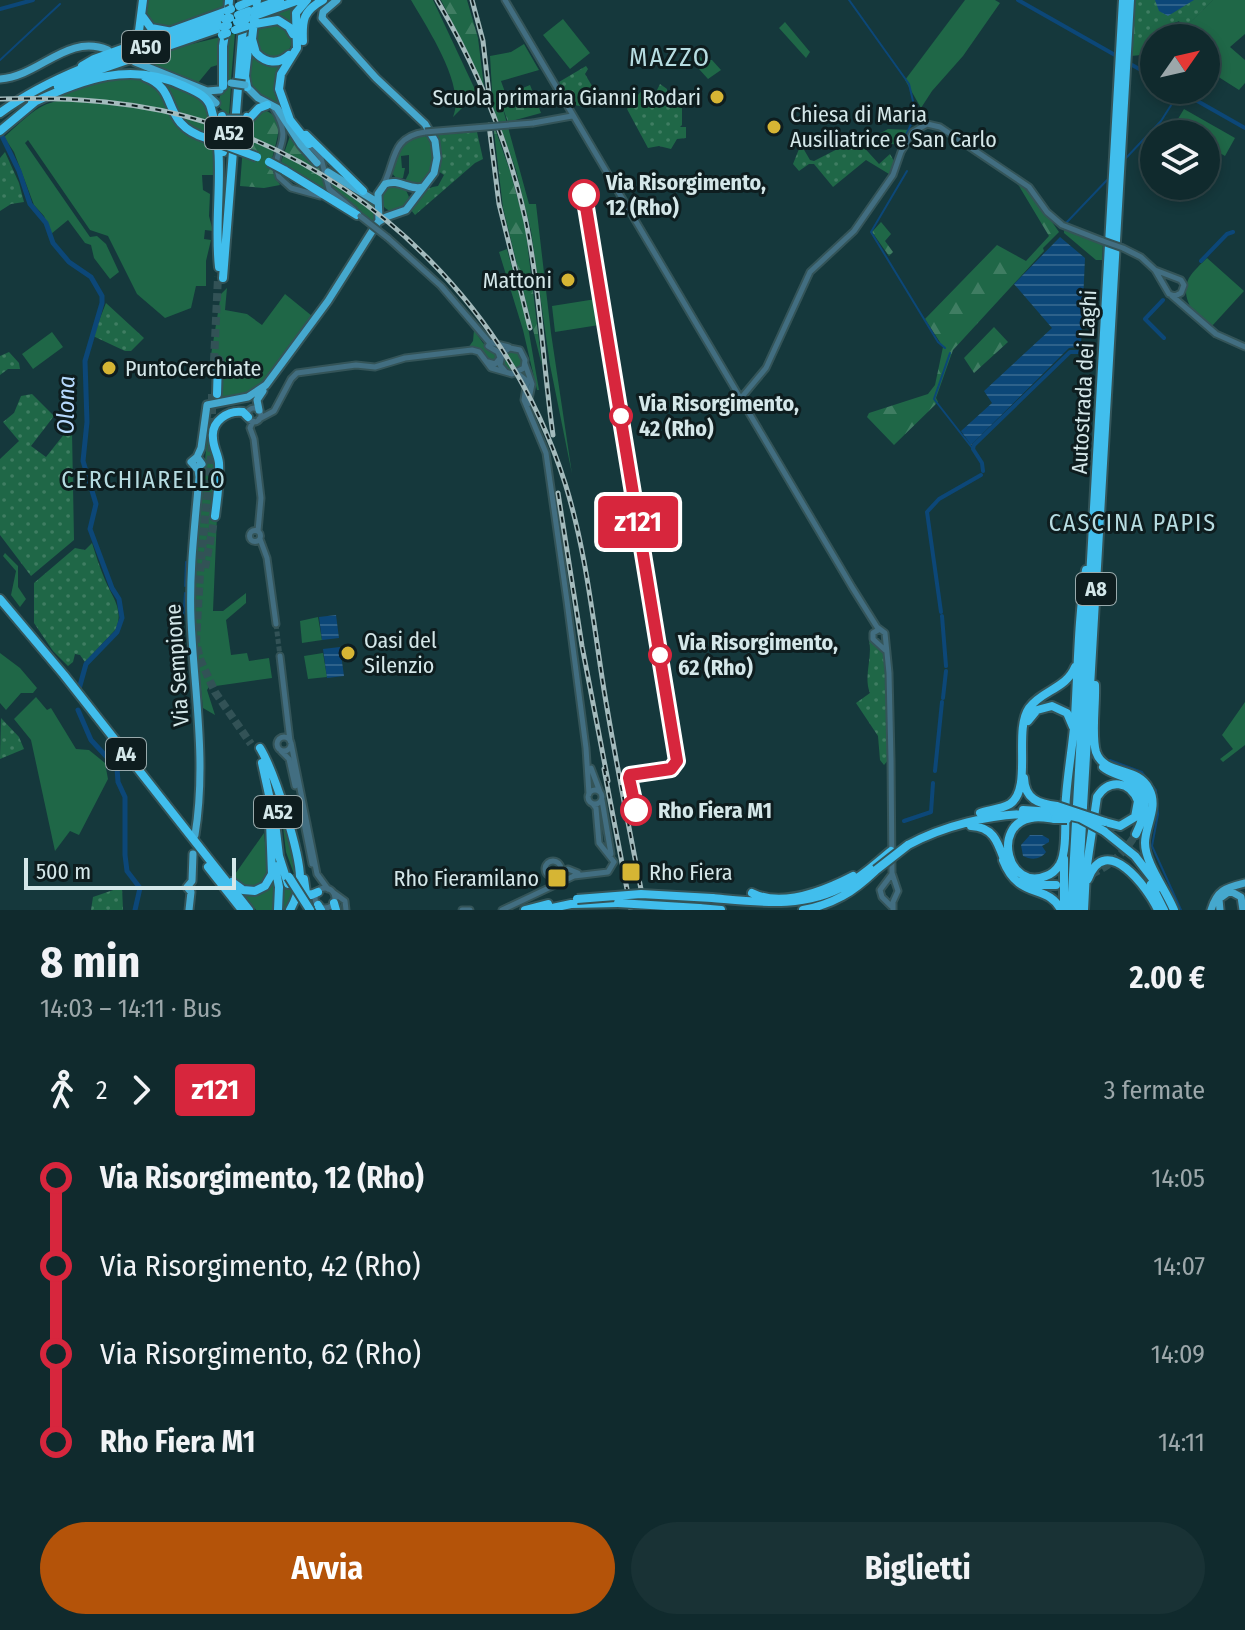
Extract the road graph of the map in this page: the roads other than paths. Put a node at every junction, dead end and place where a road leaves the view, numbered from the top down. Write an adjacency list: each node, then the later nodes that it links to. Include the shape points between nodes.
1 (280, 0): 10 (highway, A50)
2 (299, 0): 10 (highway, A50)
3 (307, 0): 22 (highway, via 296,13 298,44 280,77)
4 (323, 0): 22 (highway, via 303,18 303,46 282,77)
5 (337, 0): 34 (main road, via 322,18 433,136 437,163)
6 (505, 0): 23 (street)
7 (1123, 0): 66 (highway, Autostrada dei Laghi / A8)
8 (1130, 0): 71 (highway, Autostrada dei Laghi / A8)
9 (142, 4): 11 (highway, via 144,21 153,29); 12 (highway, via 137,35)
10 (242, 13): 10 (highway, via 289,27 294,42 288,56 271,62 256,53); 11 (highway); 14 (highway, A50); 17 (highway, via 223,46); 19 (highway); 20 (highway, A50, via 185,40 74,79); 44 (highway, A52); 45 (highway, A52)
11 (184, 26): 12 (highway)
12 (113, 50): 14 (highway); 15 (main road, via 77,46 24,74)
13 (124, 73): 16 (highway); 20 (highway); 41 (highway, bridge, via 158,84 179,122 192,133 269,162)
14 (68, 75): 24 (highway, A50)
15 (0, 79)
16 (175, 82): 18 (main road); 38 (highway, via 210,105 219,154)
17 (225, 86): 18 (main road, via 209,91 138,63); 19 (main road, bridge); 21 (main road)
18 (191, 87): 21 (main road)
19 (248, 89): 22 (main road); 28 (main road)
20 (32, 103): 29 (highway, A50)
21 (216, 103): 27 (main road)
22 (277, 105): 28 (main road); 28 (highway, via 259,108); 30 (highway); 31 (main road); 37 (highway); 41 (street, via 284,129 276,165 281,180)
23 (567, 105): 25 (street); 26 (street)
24 (3, 110)
25 (562, 115): 26 (street); 32 (street, bridge, via 533,123 414,134 394,153)
26 (573, 116): 63 (street)
27 (225, 117): 28 (main road, bridge); 38 (highway)
28 (246, 118): 44 (highway)
29 (2, 129)
30 (309, 144): 31 (street)
31 (323, 166): 35 (main road); 41 (street, via 329,189)
32 (389, 167): 33 (street); 36 (street)
33 (402, 184): 34 (main road, via 417,189); 36 (main road); 39 (main road, via 411,193)
34 (427, 185): 39 (main road)
35 (351, 186): 37 (main road); 40 (main road)
36 (381, 187): 37 (main road, via 375,193); 40 (main road)
37 (363, 191)
38 (219, 204): 45 (highway)
39 (410, 204): 42 (main road)
40 (379, 205): 42 (main road); 43 (main road, Via Sempione)
41 (358, 215): 52 (street, bridge, via 455,302)
42 (392, 215): 43 (main road)
43 (378, 222): 59 (main road, Via Sempione)
44 (225, 254): 45 (highway, A52, via 220,278)
45 (219, 267)
46 (1155, 270): 47 (street); 48 (street); 63 (street, bridge, via 1137,254 1070,230 1026,184 931,124 915,130 893,175 854,231 810,272 766,368)
47 (1172, 278): 48 (street); 49 (street, via 1181,280)
48 (1165, 285): 50 (street)
49 (1183, 288): 50 (street); 51 (street)
50 (1170, 295): 51 (street)
51 (1193, 314): 53 (street, via 1216,334)
52 (474, 326): 54 (street, via 491,344); 56 (street)
53 (1245, 347)
54 (513, 348): 56 (street); 58 (street, via 522,353)
55 (484, 358): 56 (street, via 493,364); 60 (street, via 491,368); 65 (street, via 470,350 375,367 300,373 276,407)
56 (500, 358): 60 (street)
57 (216, 361): 62 (highway)
58 (525, 364): 61 (street); 64 (street, via 532,384)
59 (277, 371): 65 (main road, via 257,398); 94 (main road, Via Sempione, via 257,392 212,408 199,463 190,595 200,711 199,798)
60 (505, 371): 61 (street)
61 (516, 373): 64 (street, via 526,379 523,397)
62 (214, 394)
63 (741, 398): 72 (street)
64 (530, 412): 82 (street, via 546,453)
65 (255, 417): 67 (highway, via 232,412 213,428 219,463); 70 (street, via 247,427 261,498 255,531 267,558)
66 (1095, 498): 73 (highway); 139 (highway, Autostrada dei Laghi / A8)
67 (215, 516)
68 (0, 599): 94 (highway, A4)
69 (0, 607): 127 (highway, A4)
70 (276, 624)
71 (1094, 624): 76 (highway); 125 (highway, Autostrada dei Laghi / A8)
72 (876, 631): 74 (street, via 873,639); 74 (street, via 885,633)
73 (1079, 635): 81 (highway); 90 (highway, via 1072,675 1026,714 1017,796 1008,805)
74 (882, 642): 106 (street, via 889,673)
75 (280, 656): 77 (street)
76 (1095, 716): 95 (highway, via 1097,760 1107,771 1133,782 1144,796 1145,812); 111 (highway, via 1100,758 1110,767 1137,775 1151,792 1145,845)
77 (290, 727): 78 (street); 79 (street)
78 (283, 737): 79 (street); 83 (street, via 276,742)
79 (291, 742): 83 (street, via 288,751); 114 (street, via 318,877)
80 (256, 744): 84 (highway, A52); 99 (highway, via 272,769); 109 (highway, A52, via 274,786)
81 (1072, 747): 89 (highway, via 1072,725 1065,712 1050,706 1034,712 1027,728 1024,787 1037,802); 97 (highway)
82 (586, 748): 85 (street); 86 (street)
83 (281, 751): 115 (street, via 289,761)
84 (262, 763): 96 (highway); 109 (highway, A52, via 278,849)
85 (600, 792): 86 (street); 87 (street)
86 (589, 794): 88 (street)
87 (602, 800): 88 (street); 103 (street)
88 (593, 804): 103 (street, via 599,843)
89 (1057, 812): 90 (highway, via 1025,806); 91 (highway, via 1011,810); 92 (highway, bridge); 92 (highway, bridge); 92 (highway, bridge, via 1087,815); 97 (highway, via 1017,825 1008,841 1009,858 1025,876 1046,876 1061,863)
90 (980, 813): 91 (highway)
91 (959, 824): 93 (highway); 98 (highway)
92 (1104, 828): 111 (highway, via 1142,856); 125 (highway, via 1135,817 1138,805 1131,789 1122,784 1111,784 1097,797); 141 (highway, via 1141,862)
93 (939, 832): 98 (highway); 100 (highway, via 980,827 994,835)
94 (192, 834): 96 (highway, via 235,885 253,891 272,876); 128 (highway, A4)
95 (1136, 834)
96 (270, 837): 129 (highway)
97 (1063, 838): 138 (highway)
98 (909, 842): 101 (highway, bridge); 105 (highway, bridge)
99 (293, 844): 115 (highway, via 304,891); 130 (highway, via 300,882)
100 (1000, 848): 113 (highway, via 1020,878); 138 (highway, via 1016,882 1051,897)
101 (891, 851): 116 (highway, via 816,892 779,898); 121 (highway, bridge, via 845,886 802,901 651,894)
102 (193, 854): 126 (main road, via 192,881 198,887 191,892)
103 (614, 862): 107 (street, via 608,872)
104 (568, 869): 107 (street); 108 (street); 108 (street, via 560,869 568,872)
105 (876, 870): 121 (highway, bridge, via 839,894 796,906 649,899); 136 (highway, via 848,895)
106 (892, 873): 110 (street); 112 (street)
107 (583, 874): 108 (street)
108 (567, 879): 124 (street)
109 (290, 882): 122 (highway, bridge); 122 (highway, A52, bridge)
110 (885, 882): 112 (street); 120 (street, via 880,892)
111 (1162, 884): 141 (highway)
112 (895, 885): 119 (street)
113 (1056, 885)
114 (330, 891): 115 (street); 122 (street); 122 (street, via 344,900)
115 (318, 892): 122 (street)
116 (752, 893)
117 (1243, 893): 123 (main road, via 1226,893); 142 (main road)
118 (734, 894): 121 (highway, bridge, via 625,889)
119 (895, 898): 120 (street); 137 (street)
120 (887, 900): 137 (street)
121 (574, 902): 133 (highway); 134 (highway); 135 (highway, bridge)
122 (322, 908)
123 (1216, 908)
124 (504, 909)
125 (1082, 909): 140 (highway, via 1091,872 1110,862 1136,876)
126 (189, 910)
127 (240, 910)
128 (249, 910)
129 (278, 910)
130 (290, 910)
131 (462, 910): 132 (street)
132 (470, 910)
133 (525, 910)
134 (543, 910)
135 (721, 910)
136 (803, 910)
137 (893, 910)
138 (1062, 910)
139 (1071, 910)
140 (1158, 910)
141 (1169, 910)
142 (1243, 910)

